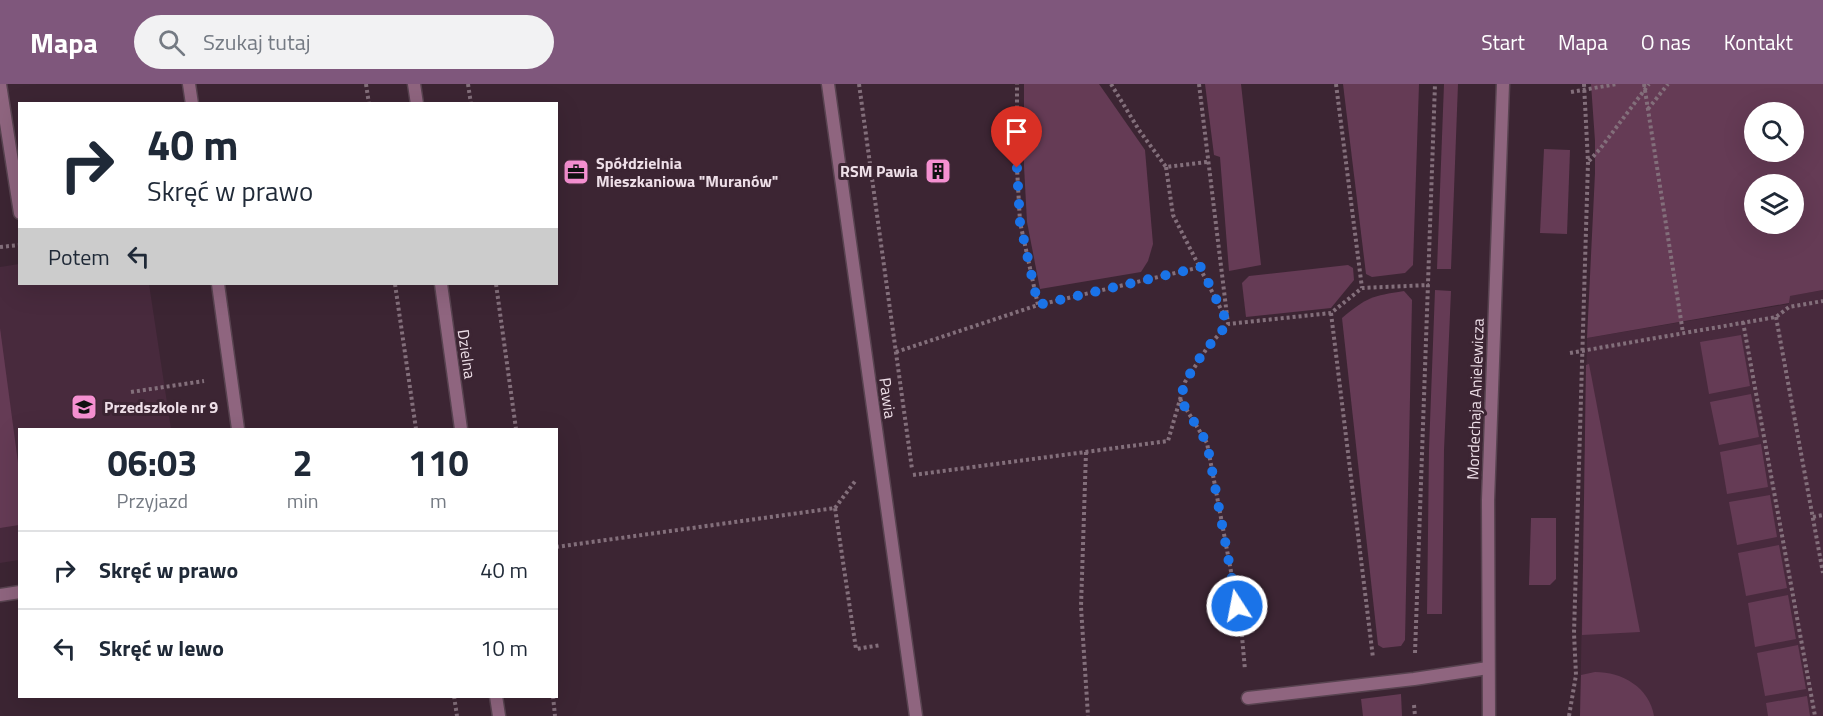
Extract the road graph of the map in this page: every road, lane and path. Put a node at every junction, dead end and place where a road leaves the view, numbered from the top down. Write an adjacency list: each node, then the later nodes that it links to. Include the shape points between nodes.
1 (0, 84): 30 (street)
2 (189, 84): 22 (street)
3 (366, 84): 23 (path)
4 (414, 84): 24 (street)
5 (468, 84): 25 (path)
6 (828, 84): 77 (street, Pawia)
7 (859, 84): 48 (path)
8 (1017, 84): 41 (path, via 1020,222)
9 (1111, 84): 29 (path)
10 (1199, 84): 27 (path)
11 (1336, 84): 39 (path)
12 (1435, 84): 38 (path)
13 (1503, 84): 67 (street, Mordechaja Anielewicza, via 1488,500)
14 (1584, 84): 19 (path)
15 (1617, 84): 19 (path)
16 (1644, 84): 20 (path)
17 (1649, 84): 20 (path)
18 (1668, 84): 26 (path)
19 (1584, 90): 21 (path); 28 (path)
20 (1645, 91): 26 (path); 28 (path)
21 (1571, 92)
22 (192, 102)
23 (369, 102)
24 (417, 102)
25 (471, 102)
26 (1648, 110): 46 (path)
27 (1207, 162): 29 (path); 45 (path)
28 (1588, 162): 47 (path)
29 (1166, 167): 33 (path, via 1173,215)
30 (18, 200)
31 (18, 245): 32 (path)
32 (0, 247)
33 (1201, 267): 41 (path); 45 (path)
34 (218, 285): 50 (street)
35 (395, 285): 54 (path)
36 (441, 285): 55 (street, Dzielna)
37 (496, 285): 56 (path)
38 (1428, 285): 39 (path); 68 (path)
39 (1362, 288): 42 (path)
40 (1823, 301): 43 (path, via 1790,308)
41 (1038, 305): 48 (path)
42 (1331, 313): 45 (path); 69 (path)
43 (1776, 317): 44 (path); 61 (path)
44 (1743, 322): 46 (path); 82 (path)
45 (1228, 324): 52 (path, via 1185,382)
46 (1683, 333): 47 (path)
47 (1581, 351): 49 (path); 81 (path, via 1576,675)
48 (896, 352): 58 (path)
49 (1570, 353)
50 (231, 378): 51 (path); 53 (street)
51 (131, 392)
52 (1180, 399): 57 (path, via 1168,441); 73 (path, via 1207,443 1241,625)
53 (238, 428)
54 (416, 428)
55 (460, 428)
56 (516, 428)
57 (1086, 452): 58 (path); 78 (path, via 1081,607)
58 (913, 475): 59 (path)
59 (915, 486)
60 (1823, 515): 61 (path)
61 (1813, 517): 63 (path)
62 (558, 547): 66 (path, via 835,508 856,649)
63 (1823, 573)
64 (18, 592): 65 (street)
65 (0, 595)
66 (884, 645)
67 (1488, 668): 68 (street); 80 (street, Mordechaja Anielewicza)
68 (1414, 679): 69 (street); 79 (path)
69 (1377, 683): 73 (street)
70 (454, 698): 74 (path)
71 (496, 698): 75 (street)
72 (553, 698): 76 (path)
73 (1248, 699)
74 (457, 716)
75 (499, 716)
76 (555, 716)
77 (916, 716)
78 (1088, 716)
79 (1415, 716)
80 (1489, 716)
81 (1569, 716)
82 (1815, 716)

